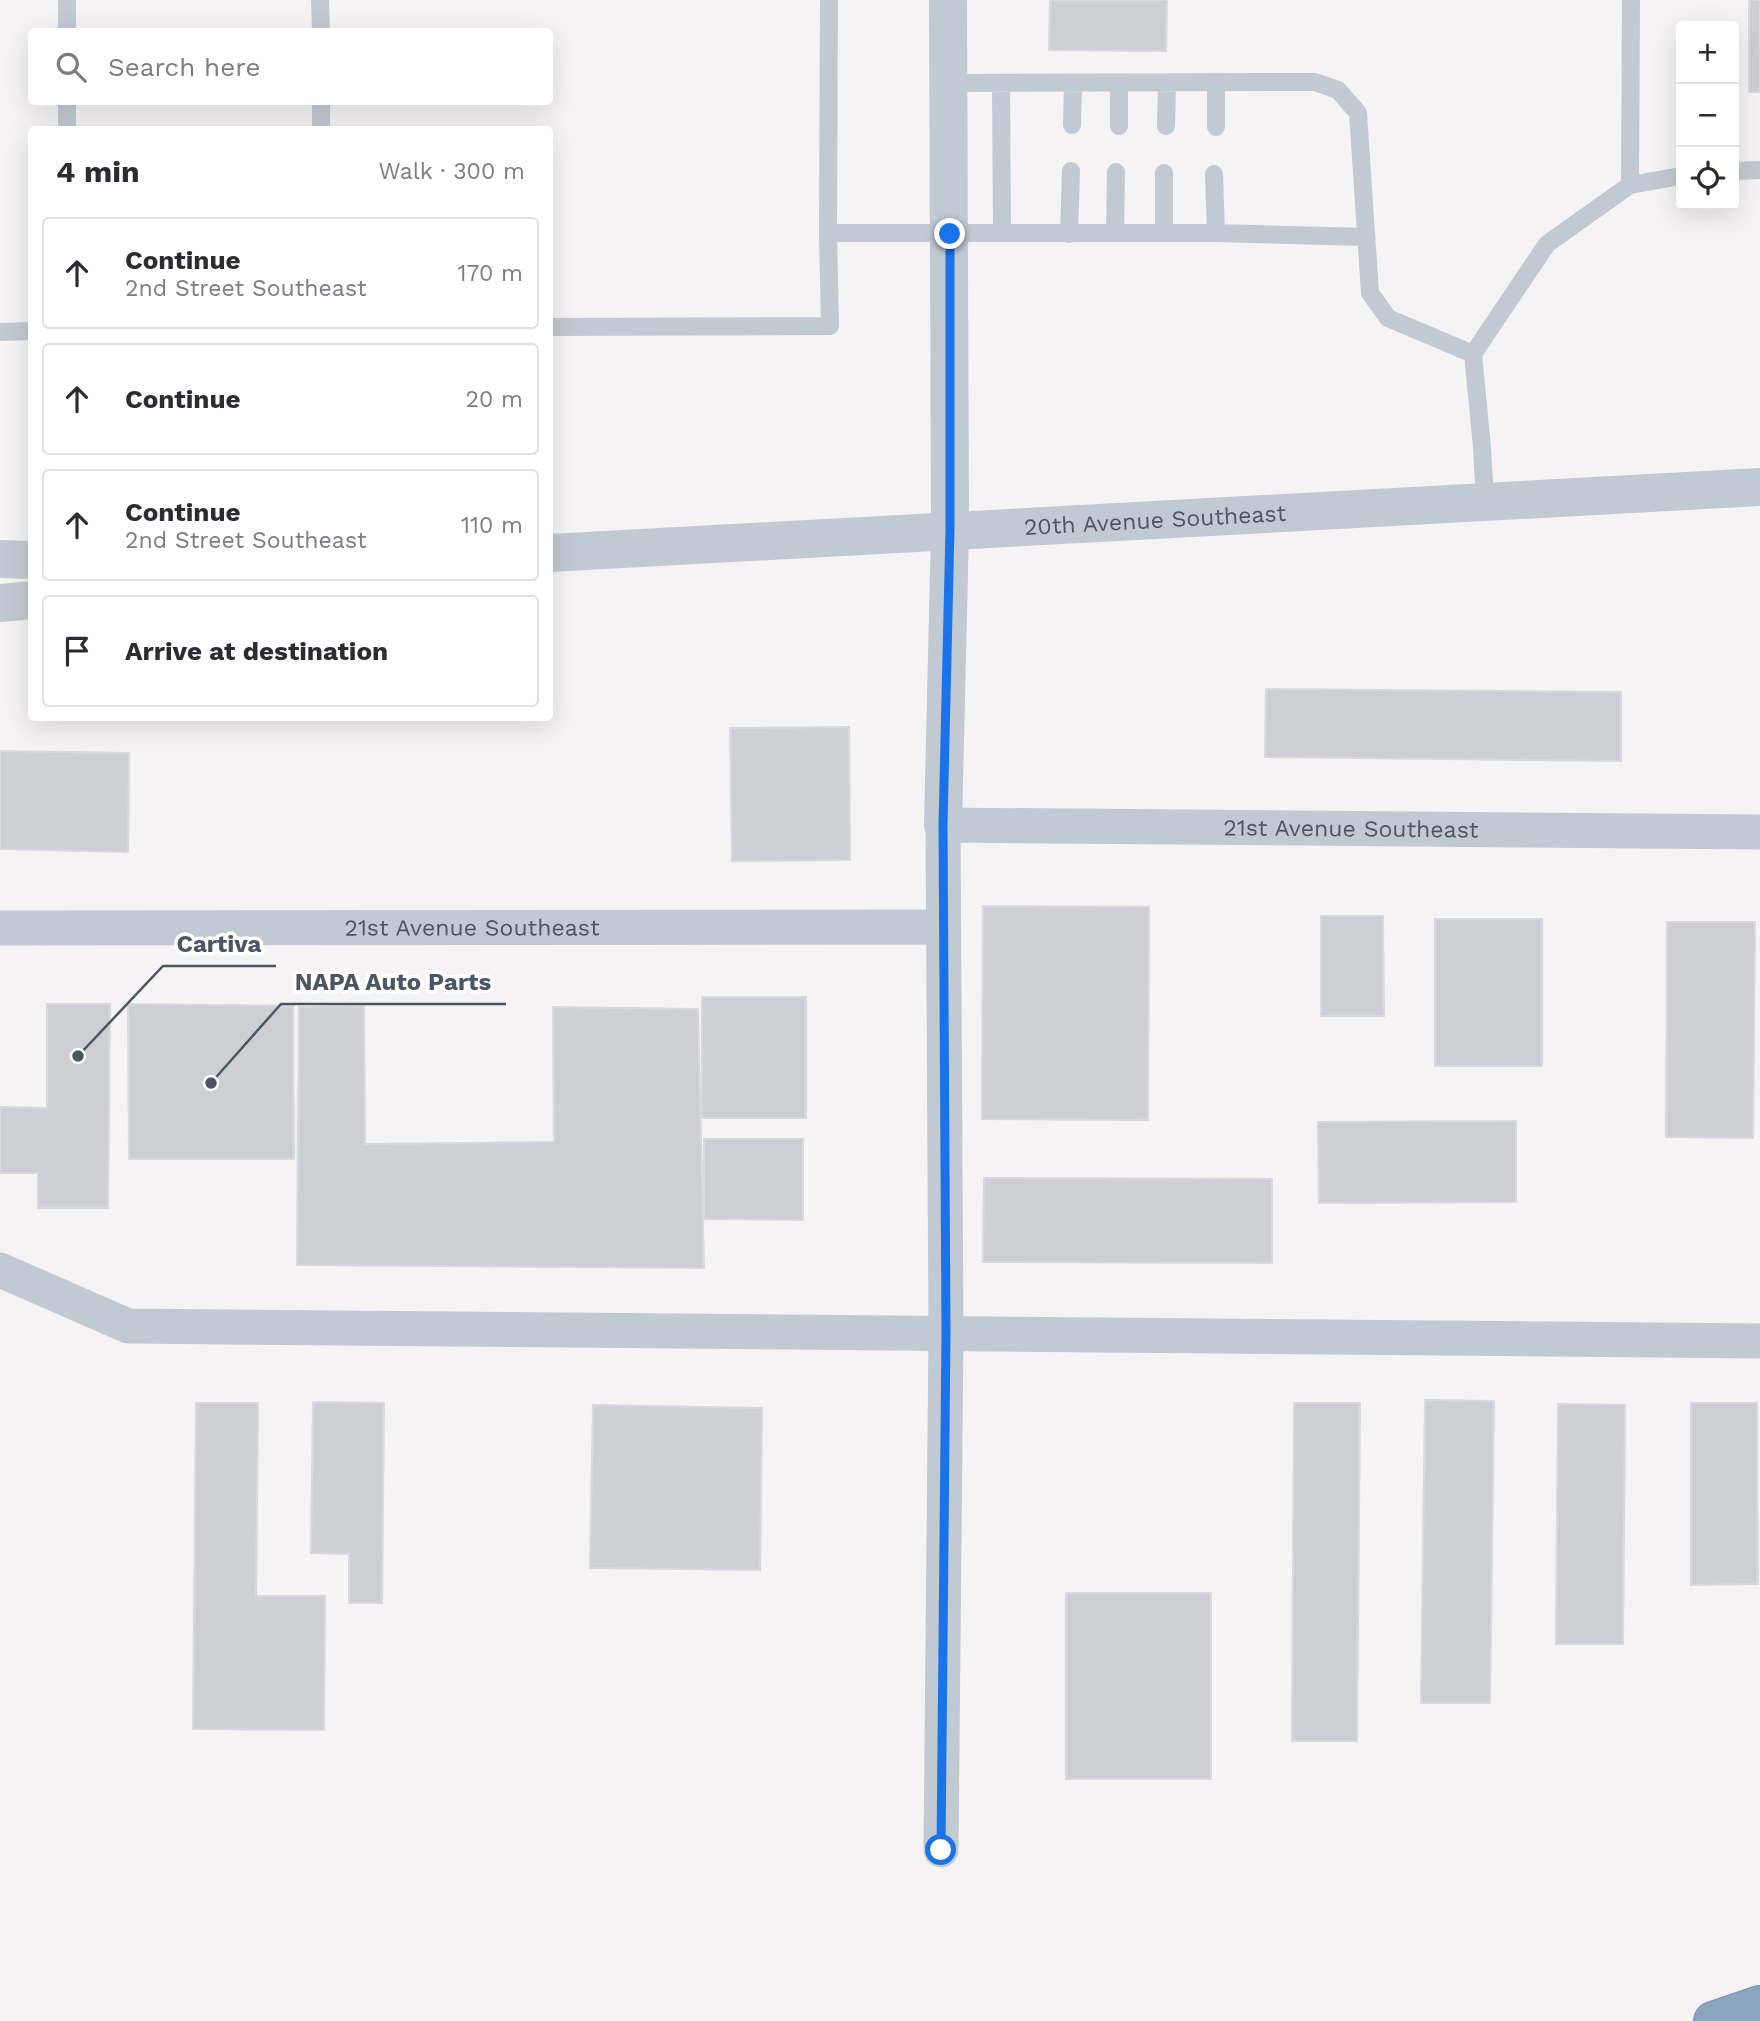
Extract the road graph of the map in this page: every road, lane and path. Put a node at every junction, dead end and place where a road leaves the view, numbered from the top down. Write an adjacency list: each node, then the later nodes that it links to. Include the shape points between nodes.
1 (67, 0): 6 (lane)
2 (320, 0): 7 (lane)
3 (829, 0): 30 (lane)
4 (948, 0): 9 (street)
5 (1630, 0): 29 (lane)
6 (67, 28)
7 (321, 28)
8 (1216, 82): 11 (lane); 21 (lane); 37 (lane, via 1315,82 1338,90 1358,113)
9 (949, 83): 10 (lane); 35 (street)
10 (1001, 83): 12 (lane); 31 (lane)
11 (1167, 83): 13 (lane); 20 (lane)
12 (1073, 84): 13 (lane); 16 (lane)
13 (1119, 84): 19 (lane)
14 (67, 105): 17 (lane)
15 (321, 105): 18 (lane)
16 (1072, 125)
17 (67, 126)
18 (321, 126)
19 (1119, 126)
20 (1166, 126)
21 (1216, 127)
22 (1760, 170): 24 (lane)
23 (1070, 171): 36 (lane)
24 (1739, 171)
25 (1116, 172): 32 (lane)
26 (1164, 173): 33 (lane)
27 (1214, 174): 34 (lane)
28 (1676, 177): 29 (lane)
29 (1630, 185): 41 (lane, via 1547,244)
30 (828, 233): 35 (lane); 38 (lane, via 830,326)
31 (1002, 233): 35 (lane); 36 (lane)
32 (1115, 233): 33 (lane); 36 (lane)
33 (1164, 233): 34 (lane)
34 (1216, 233): 37 (lane)
35 (950, 234): 44 (street)
36 (1069, 234)
37 (1366, 237): 41 (lane, via 1370,293 1388,318)
38 (553, 327)
39 (28, 331): 40 (lane)
40 (0, 332)
41 (1473, 354): 43 (lane)
42 (1760, 487): 43 (street, 20th Avenue Southeast)
43 (1485, 502): 44 (street, 20th Avenue Southeast)
44 (950, 529): 45 (street, 20th Avenue Southeast); 50 (street)
45 (553, 553)
46 (0, 559): 47 (street)
47 (28, 560)
48 (28, 600): 49 (street)
49 (0, 603)
50 (943, 825): 51 (street, 21st Avenue Southeast); 52 (street)
51 (1760, 832)
52 (943, 927): 53 (street, 21st Avenue Southeast); 55 (street)
53 (0, 928)
54 (0, 1270): 55 (street, via 128,1326)
55 (946, 1332): 56 (street); 57 (street)
56 (1760, 1341)
57 (941, 1850)
58 (1760, 2005): 59 (highway)
59 (1713, 2021)

